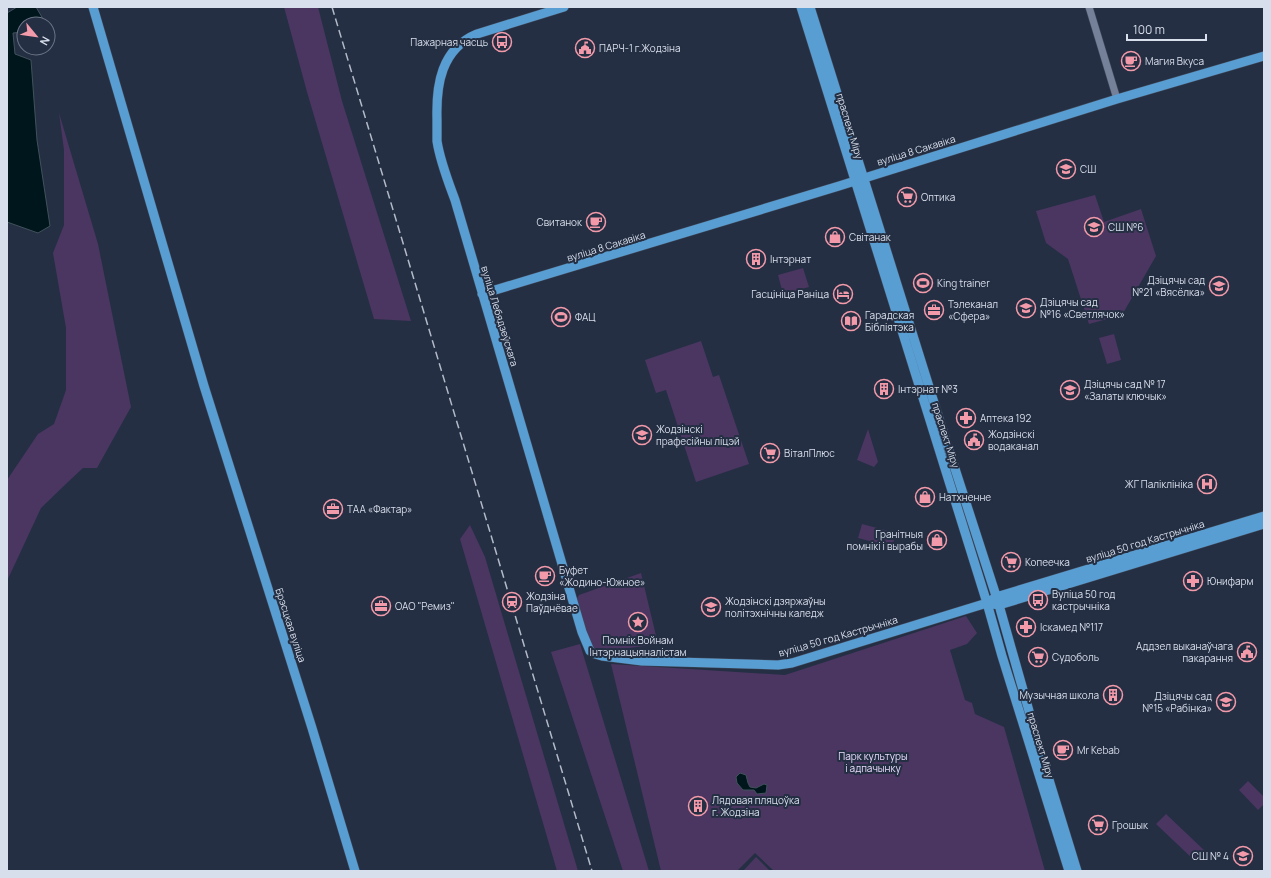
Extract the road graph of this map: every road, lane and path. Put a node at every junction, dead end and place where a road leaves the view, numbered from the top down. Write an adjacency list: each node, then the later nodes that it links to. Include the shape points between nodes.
1 (93, 7): 18 (main road, Брэсцкая вуліца, via 204,386 310,720)
2 (564, 7): 10 (main road, вуліца Лебядзеўскага, via 467,38 454,50 440,79 437,91 437,141)
3 (801, 7): 6 (main road, праспект Міру)
4 (810, 7): 6 (main road, праспект Міру)
5 (1089, 7): 8 (street)
6 (820, 53): 9 (main road, праспект Міру)
7 (1264, 56): 8 (main road, вуліца 8 Сакавіка)
8 (1117, 98): 9 (main road, вуліца 8 Сакавіка)
9 (860, 180): 10 (main road, вуліца 8 Сакавіка); 11 (main road, праспект Міру)
10 (482, 294): 16 (main road, вуліца Лебядзеўскага, via 588,646 595,654)
11 (939, 433): 14 (main road, праспект Міру); 15 (main road, праспект Міру)
12 (1264, 516): 14 (main road, вуліца 50 год Кастрычніка)
13 (1264, 524): 14 (main road, вуліца 50 год Кастрычніка)
14 (998, 601): 15 (main road, вуліца 50 год Кастрычніка); 17 (main road, праспект Міру)
15 (987, 603): 16 (main road, вуліца 50 год Кастрычніка, via 792,663 778,665); 17 (main road, праспект Міру, via 1002,656)
16 (642, 661)
17 (1037, 754): 19 (main road, праспект Міру); 20 (main road, праспект Міру)
18 (354, 871)
19 (1069, 871)
20 (1077, 871)

